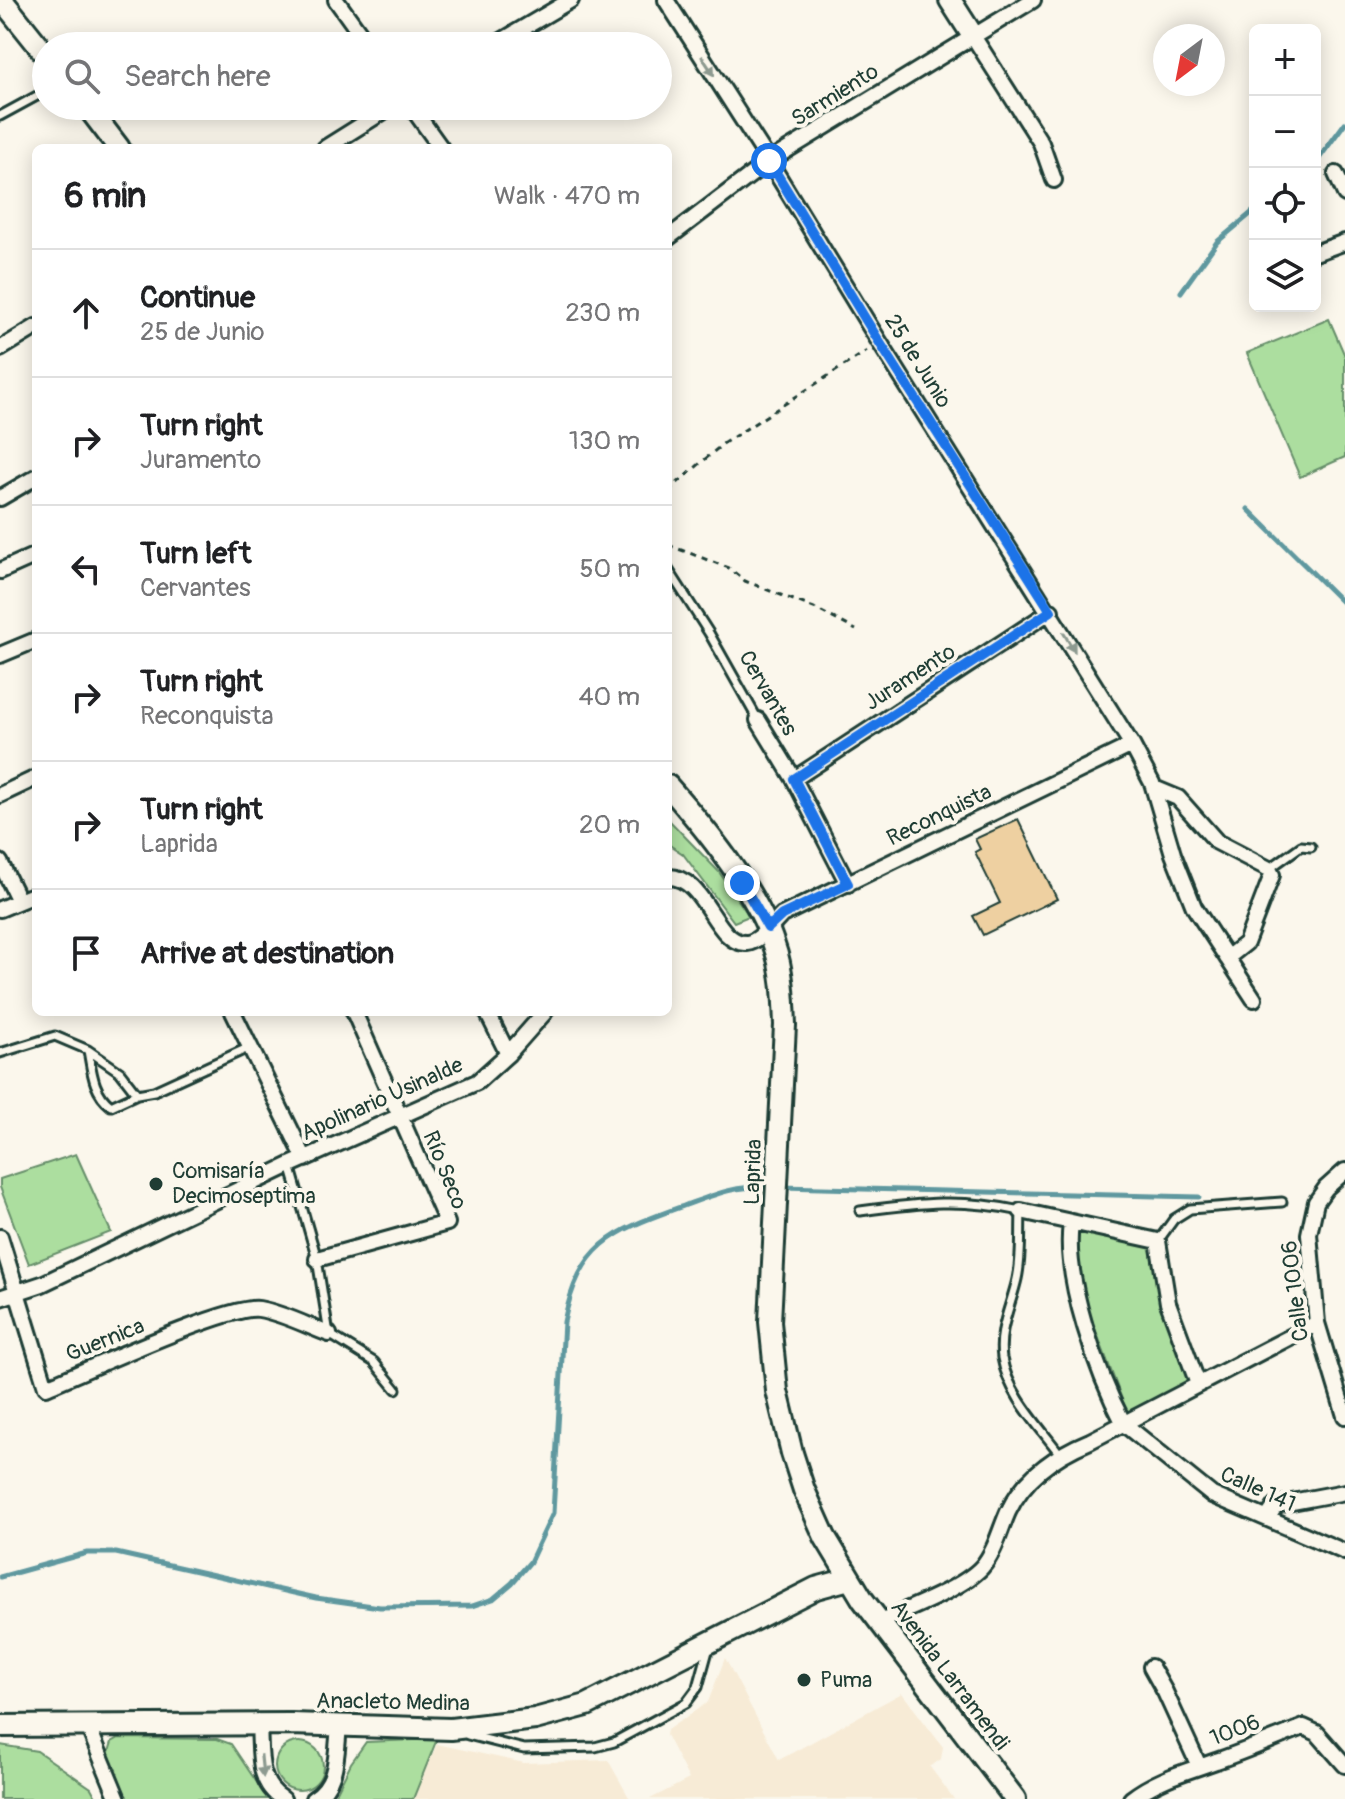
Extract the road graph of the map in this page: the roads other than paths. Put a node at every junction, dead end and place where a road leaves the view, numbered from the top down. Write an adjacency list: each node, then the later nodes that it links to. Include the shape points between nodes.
1 (2, 0): 10 (main road)
2 (336, 0): 7 (street)
3 (571, 0): 8 (street)
4 (666, 0): 19 (street, 25 de Junio, one-way to 19)
5 (950, 0): 9 (main road)
6 (1033, 0): 9 (street, Sarmiento)
7 (359, 32)
8 (517, 32)
9 (973, 36): 19 (street, Sarmiento); 21 (street, via 1041,143)
10 (32, 38)
11 (32, 99): 12 (lane)
12 (0, 116)
13 (98, 120): 16 (main road)
14 (370, 120): 17 (street)
15 (421, 120): 18 (street)
16 (116, 144)
17 (331, 144)
18 (438, 144)
19 (769, 161): 23 (street, Sarmiento); 33 (street, 25 de Junio)
20 (1336, 174): 22 (street)
21 (1054, 180)
22 (1345, 194)
23 (672, 235)
24 (1345, 242): 25 (street)
25 (1321, 251)
26 (32, 334): 27 (street)
27 (0, 349)
28 (32, 479): 29 (street)
29 (0, 498)
30 (32, 557): 31 (street)
31 (0, 571)
32 (672, 575): 36 (lane, Cervantes)
33 (1051, 611): 37 (street, 25 de Junio, one-way to 37); 38 (street, Juramento)
34 (32, 642): 35 (street)
35 (0, 655)
36 (758, 720): 38 (street, Cervantes)
37 (1132, 745): 40 (street, 25 de Junio); 47 (street, Reconquista)
38 (794, 779): 47 (street, Cervantes)
39 (32, 780): 42 (street)
40 (1154, 788): 45 (street, via 1178,798 1217,842); 52 (street, 25 de Junio, via 1184,886)
41 (672, 791): 51 (main road, Laprida, via 723,853)
42 (0, 795)
43 (1311, 847): 45 (lane, via 1301,846)
44 (0, 862): 49 (street)
45 (1269, 869): 52 (street, via 1272,875 1246,943)
46 (672, 877): 51 (street, via 692,886 722,929 737,941 747,943)
47 (848, 884): 51 (street, Reconquista, via 782,915)
48 (32, 896): 49 (street)
49 (19, 901): 50 (street)
50 (0, 909)
51 (768, 928): 86 (main road, Laprida, via 784,996 770,1322 777,1391 804,1490)
52 (1227, 958): 53 (street, 25 de Junio)
53 (1254, 999)
54 (235, 1016): 58 (street)
55 (356, 1016): 63 (street, Río Seco)
56 (489, 1016): 61 (street)
57 (541, 1016): 61 (street, Apolinario Usinalde)
58 (250, 1047): 62 (lane); 64 (street)
59 (88, 1050): 60 (lane, via 55,1036); 62 (lane, via 120,1072); 62 (lane, via 100,1097 111,1106)
60 (0, 1053)
61 (508, 1054): 63 (street, Apolinario Usinalde, via 477,1082)
62 (137, 1094)
63 (400, 1117): 64 (street, Apolinario Usinalde); 73 (street, Río Seco, via 447,1223)
64 (305, 1159): 65 (street, Apolinario Usinalde)
65 (290, 1165): 73 (lane); 74 (street, Apolinario Usinalde)
66 (1345, 1171): 76 (street, Calle 1006, via 1320,1195 1310,1220)
67 (1282, 1202): 72 (lane, via 1190,1209 1174,1219)
68 (860, 1211): 69 (lane, via 969,1201)
69 (1021, 1211): 70 (street); 82 (lane, via 1020,1263 1003,1327 1002,1360 1029,1414)
70 (1071, 1224): 72 (street); 81 (street, via 1069,1249 1084,1320)
71 (0, 1237): 74 (street, Guernica)
72 (1158, 1241): 78 (street, via 1168,1303)
73 (317, 1259): 77 (lane)
74 (16, 1293): 75 (street, Apolinario Usinalde); 77 (street, Guernica, via 46,1387 244,1310 259,1309)
75 (0, 1298)
76 (1317, 1323): 78 (street); 80 (street, Calle 1006)
77 (329, 1334): 79 (lane, via 374,1362)
78 (1198, 1384): 81 (street)
79 (396, 1389)
80 (1345, 1416)
81 (1124, 1424): 82 (street); 84 (street, Calle 141, via 1201,1488)
82 (1060, 1454): 87 (street, via 1016,1498 980,1569)
83 (1345, 1492): 84 (street, via 1276,1505)
84 (1268, 1517): 85 (street, Calle 141)
85 (1345, 1552)
86 (849, 1579): 87 (main road, Avenida Larramendi); 88 (main road, Anacleto Medina, via 816,1588)
87 (879, 1622): 100 (main road, Avenida Larramendi)
88 (710, 1642): 94 (main road, Anacleto Medina, via 561,1714); 94 (lane, via 693,1696 614,1742 524,1749)
89 (1151, 1667): 96 (street)
90 (259, 1724): 92 (main road, Anacleto Medina); 93 (main road, Anacleto Medina); 99 (street, one-way to 99, via 261,1771)
91 (0, 1726): 92 (main road, Anacleto Medina)
92 (88, 1726): 98 (street)
93 (339, 1726): 94 (main road, Anacleto Medina); 97 (street, via 332,1778)
94 (451, 1729)
95 (1345, 1765): 96 (street, 1006, via 1317,1733 1304,1727)
96 (1199, 1766): 101 (street, 1006)
97 (318, 1798)
98 (118, 1799)
99 (281, 1799)
100 (1015, 1799)
101 (1131, 1799)

